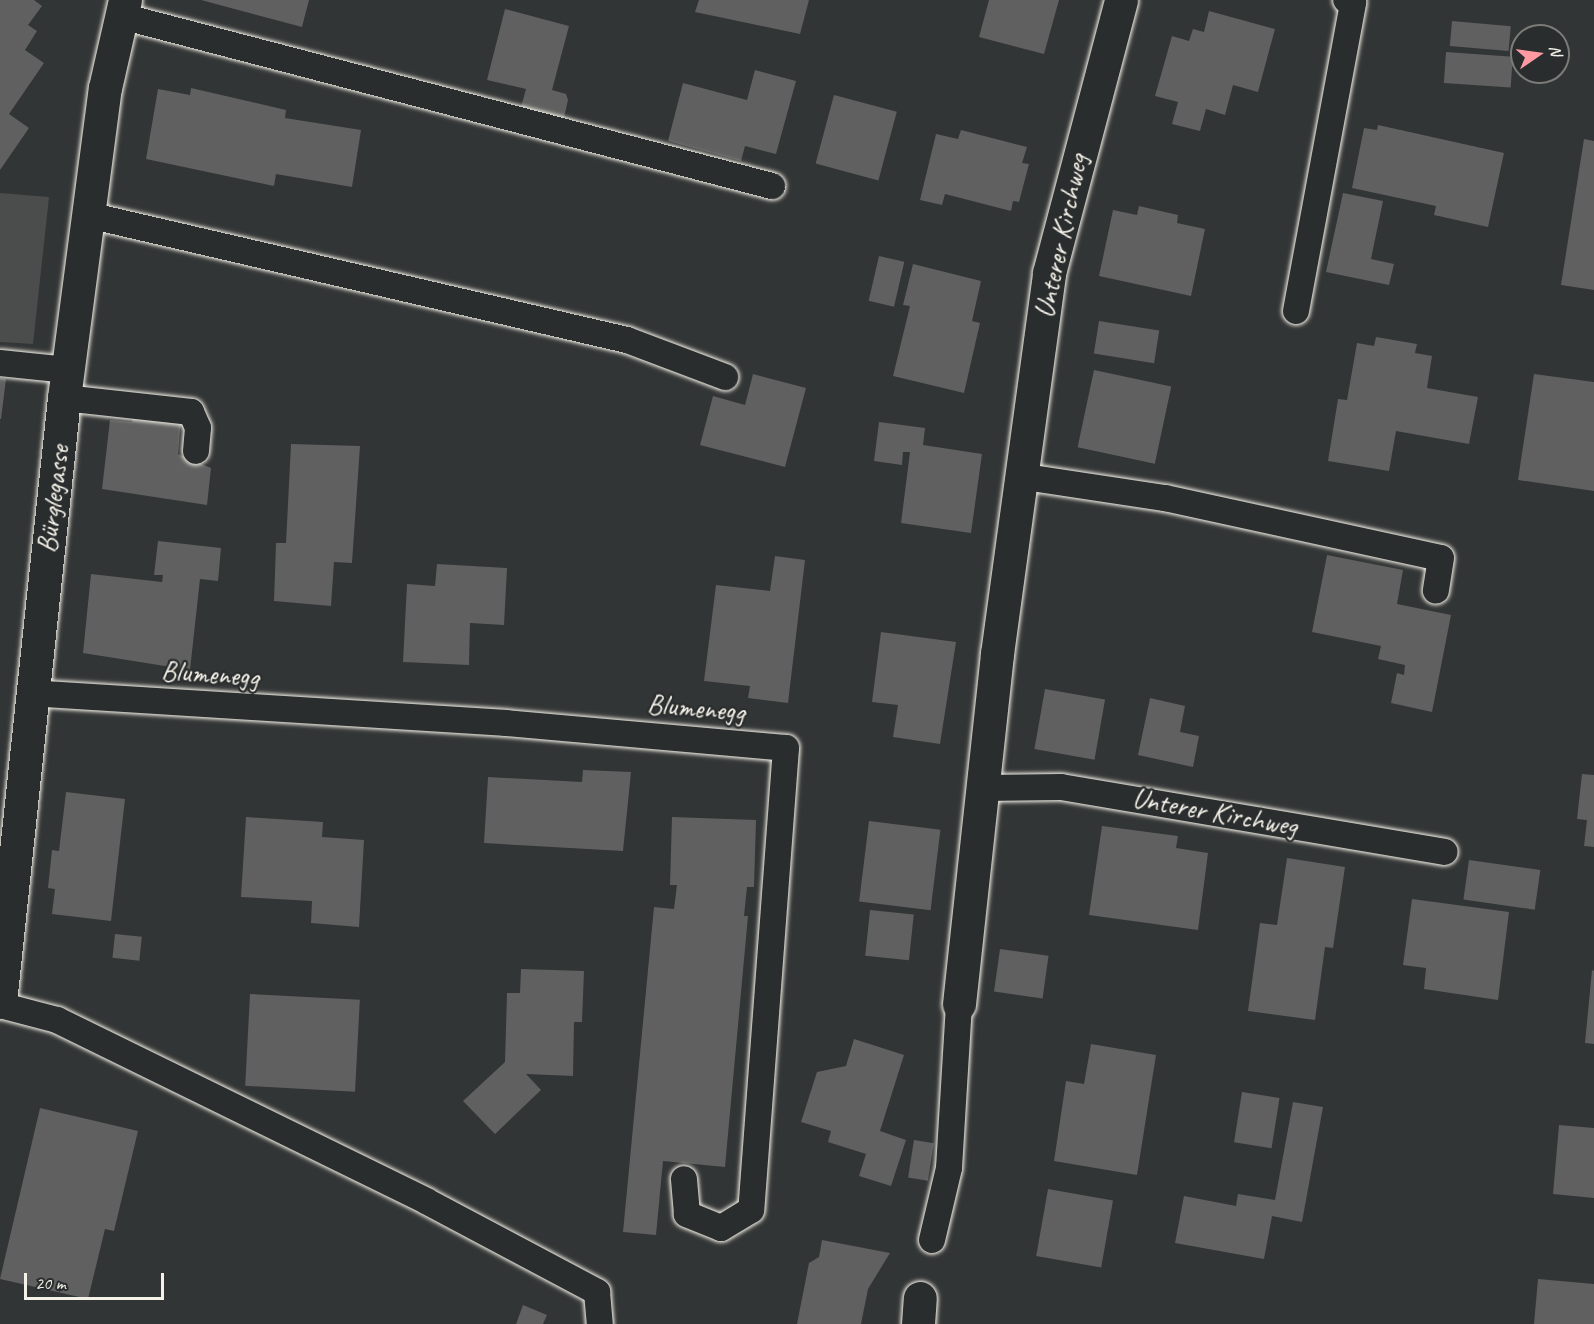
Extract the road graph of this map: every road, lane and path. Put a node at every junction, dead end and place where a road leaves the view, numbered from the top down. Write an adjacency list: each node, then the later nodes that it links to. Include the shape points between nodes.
1 (1121, 0): 11 (street, Unterer Kirchweg, via 1049,273)
2 (1346, 0): 6 (lane, via 1353,2)
3 (123, 8): 4 (lane); 5 (street, Bürglegasse, via 105,88)
4 (772, 186)
5 (88, 215): 8 (lane, via 627,340); 9 (street, Bürglegasse)
6 (1296, 311)
7 (0, 363): 9 (lane)
8 (725, 377)
9 (66, 384): 10 (lane, via 191,412 198,428); 13 (street, Bürglegasse)
10 (195, 451)
11 (1019, 476): 12 (lane, via 1165,498 1441,558); 14 (street, Unterer Kirchweg)
12 (1436, 591)
13 (30, 693): 16 (street, Bürglegasse); 18 (lane, Blumenegg, via 506,723 786,748 751,1210 721,1228 687,1214)
14 (984, 788): 15 (lane, Unterer Kirchweg, via 1061,787); 17 (street, Unterer Kirchweg)
15 (1445, 852)
16 (0, 1003): 20 (lane, via 57,1020 436,1206 597,1292)
17 (959, 1004): 19 (lane, Unterer Kirchweg, via 949,1168)
18 (684, 1179)
19 (932, 1240)
20 (600, 1324)

